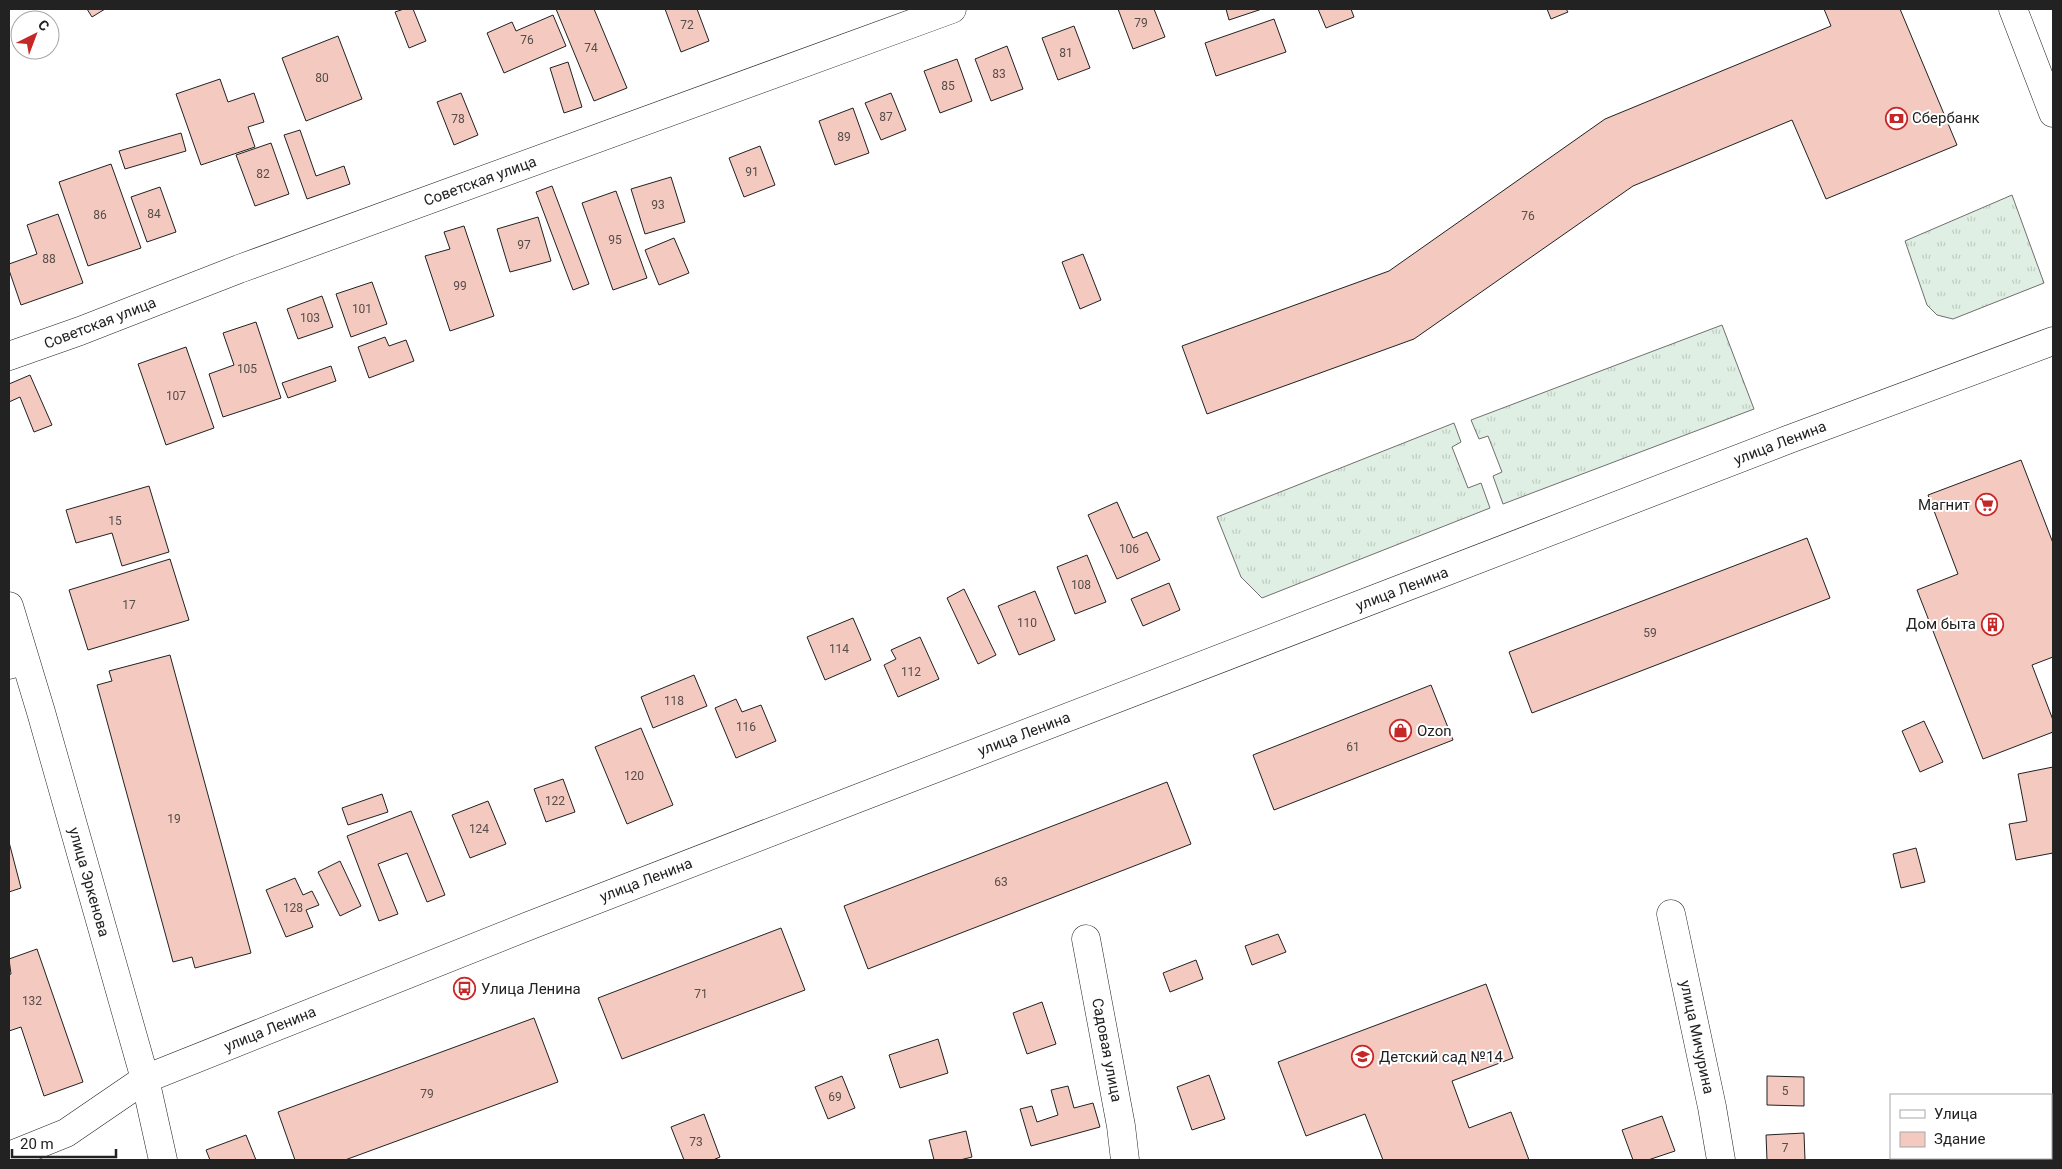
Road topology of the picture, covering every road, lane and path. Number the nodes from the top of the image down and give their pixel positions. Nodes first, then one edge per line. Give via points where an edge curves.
1 (952, 9) edge
2 (2013, 9) edge
3 (2053, 113) edge
4 (2053, 341) edge
5 (9, 356) edge
6 (9, 606) edge
7 (16, 663) edge
8 (1671, 914) dead end
9 (1086, 939) dead end
10 (145, 1079) junction
11 (9, 1156) edge
12 (163, 1160) edge
13 (1125, 1160) edge
14 (1721, 1160) edge

1 - 5 street, Советская улица
2 - 3 street
4 - 10 street, улица Ленина via 846,802
6 - 7 street, улица Эркенова
7 - 10 street, улица Эркенова via 41,712
8 - 14 street, улица Мичурина
9 - 13 street, Садовая улица
10 - 11 street, улица Ленина via 66,1133
10 - 12 street, улица Эркенова

